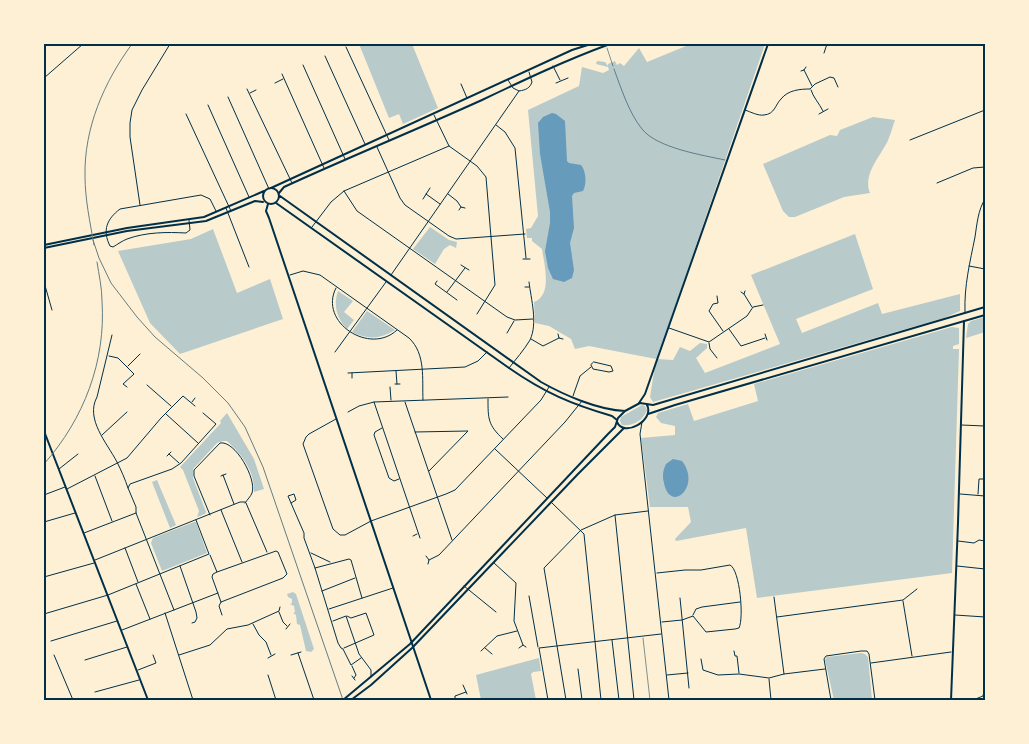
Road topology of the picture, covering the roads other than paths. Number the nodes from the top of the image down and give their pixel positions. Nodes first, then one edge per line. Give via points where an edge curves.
1 (83, 44) edge
2 (170, 44) edge
3 (591, 44) edge
4 (606, 44) edge
5 (610, 44) edge
6 (768, 44) edge
7 (827, 44) edge
8 (346, 47) dead end
9 (824, 53) dead end
10 (325, 56) dead end
11 (303, 65) dead end
12 (553, 66) junction
13 (613, 66) dead end
14 (806, 67) dead end
15 (614, 69) dead end
16 (804, 70) junction
17 (528, 71) junction
18 (801, 71) dead end
19 (282, 74) dead end
20 (836, 74) dead end
21 (532, 77) junction
22 (44, 78) edge
23 (568, 78) dead end
24 (833, 78) junction
25 (284, 79) junction
26 (508, 80) junction
27 (560, 80) junction
28 (556, 82) dead end
29 (275, 83) dead end
30 (461, 84) dead end
31 (511, 86) junction
32 (813, 86) junction
33 (838, 87) dead end
34 (248, 89) dead end
35 (810, 89) junction
36 (256, 90) dead end
37 (519, 91) junction
38 (249, 93) junction
39 (228, 97) dead end
40 (468, 99) junction
41 (208, 105) dead end
42 (828, 109) dead end
43 (744, 110) junction
44 (985, 110) edge
45 (823, 111) junction
46 (186, 114) dead end
47 (433, 114) junction
48 (818, 114) dead end
49 (436, 120) junction
50 (496, 125) junction
51 (387, 135) junction
52 (910, 140) dead end
53 (389, 141) junction
54 (365, 144) junction
55 (449, 146) junction
56 (377, 147) junction
57 (343, 154) junction
58 (346, 159) junction
59 (727, 161) junction
60 (470, 162) junction
61 (322, 164) junction
62 (324, 168) junction
63 (985, 168) edge
64 (388, 173) junction
65 (290, 179) junction
66 (985, 180) edge
67 (937, 182) dead end
68 (292, 184) junction
69 (270, 188) junction
70 (430, 188) dead end
71 (985, 189) edge
72 (264, 192) junction
73 (344, 192) junction
74 (448, 193) junction
75 (426, 194) junction
76 (280, 195) junction
77 (249, 198) junction
78 (423, 198) dead end
79 (985, 199) edge
80 (264, 202) junction
81 (276, 203) junction
82 (268, 204) junction
83 (441, 204) junction
84 (140, 206) junction
85 (227, 207) junction
86 (461, 207) junction
87 (465, 208) dead end
88 (459, 210) dead end
89 (216, 212) junction
90 (229, 212) junction
91 (189, 220) junction
92 (428, 222) junction
93 (190, 223) junction
94 (315, 223) junction
95 (312, 228) junction
96 (127, 230) junction
97 (525, 234) junction
98 (492, 237) junction
99 (44, 247) edge
100 (410, 249) junction
101 (526, 258) junction
102 (530, 258) dead end
103 (522, 259) dead end
104 (461, 265) dead end
105 (969, 266) junction
106 (249, 268) dead end
107 (464, 268) junction
108 (985, 269) edge
109 (469, 270) dead end
110 (390, 275) junction
111 (288, 276) junction
112 (386, 281) junction
113 (437, 281) dead end
114 (455, 281) junction
115 (44, 282) edge
116 (529, 282) dead end
117 (337, 287) junction
118 (525, 287) dead end
119 (530, 287) junction
120 (746, 291) dead end
121 (741, 292) dead end
122 (446, 293) junction
123 (744, 294) junction
124 (717, 296) dead end
125 (49, 300) junction
126 (457, 300) dead end
127 (44, 302) edge
128 (485, 302) junction
129 (763, 305) dead end
130 (753, 307) junction
131 (985, 307) edge
132 (367, 308) junction
133 (52, 310) dead end
134 (964, 313) junction
135 (476, 314) dead end
136 (985, 315) edge
137 (533, 319) junction
138 (515, 320) junction
139 (964, 321) junction
140 (668, 328) junction
141 (465, 329) junction
142 (728, 329) junction
143 (397, 330) junction
144 (350, 332) junction
145 (723, 332) junction
146 (507, 333) dead end
147 (462, 334) junction
148 (558, 334) dead end
149 (765, 334) dead end
150 (112, 335) dead end
151 (559, 338) junction
152 (765, 338) junction
153 (530, 339) junction
154 (563, 339) dead end
155 (767, 340) dead end
156 (709, 342) junction
157 (335, 352) dead end
158 (487, 352) junction
159 (135, 353) dead end
160 (108, 355) junction
161 (139, 355) junction
162 (142, 358) dead end
163 (717, 358) dead end
164 (513, 363) junction
165 (127, 366) junction
166 (591, 367) junction
167 (509, 368) junction
168 (422, 369) junction
169 (396, 370) junction
170 (352, 372) junction
171 (348, 373) dead end
172 (352, 378) dead end
173 (123, 384) junction
174 (400, 384) dead end
175 (147, 385) dead end
176 (121, 387) dead end
177 (127, 387) dead end
178 (390, 387) dead end
179 (550, 387) junction
180 (546, 392) junction
181 (645, 394) junction
182 (502, 397) junction
183 (508, 397) dead end
184 (572, 397) junction
185 (195, 398) dead end
186 (488, 398) junction
187 (423, 400) junction
188 (582, 400) junction
189 (391, 401) junction
190 (404, 401) junction
191 (192, 402) junction
192 (374, 402) junction
193 (502, 403) dead end
194 (638, 404) junction
195 (646, 404) junction
196 (196, 406) dead end
197 (578, 406) junction
198 (171, 407) junction
199 (625, 411) junction
200 (127, 412) dead end
201 (348, 412) dead end
202 (165, 413) junction
203 (203, 413) dead end
204 (648, 414) junction
205 (123, 416) junction
206 (126, 419) dead end
207 (336, 419) junction
208 (617, 420) junction
209 (642, 421) junction
210 (961, 425) junction
211 (635, 426) junction
212 (985, 426) edge
213 (383, 427) junction
214 (624, 428) junction
215 (44, 431) edge
216 (415, 432) junction
217 (640, 434) junction
218 (102, 435) junction
219 (504, 440) junction
220 (199, 444) junction
221 (495, 449) junction
222 (78, 454) dead end
223 (169, 454) dead end
224 (117, 463) junction
225 (180, 464) junction
226 (58, 469) junction
227 (518, 471) junction
228 (428, 472) junction
229 (94, 475) junction
230 (223, 475) dead end
231 (400, 479) junction
232 (983, 479) dead end
233 (66, 488) junction
234 (128, 488) junction
235 (959, 494) junction
236 (44, 495) edge
237 (978, 495) junction
238 (985, 496) edge
239 (436, 498) junction
240 (547, 498) junction
241 (245, 502) junction
242 (551, 502) junction
243 (291, 503) dead end
244 (234, 505) junction
245 (409, 507) junction
246 (220, 510) junction
247 (649, 511) junction
248 (76, 513) junction
249 (136, 513) junction
250 (210, 515) junction
251 (615, 515) junction
252 (196, 520) junction
253 (371, 521) junction
254 (44, 522) edge
255 (112, 522) junction
256 (581, 530) junction
257 (83, 533) junction
258 (418, 534) junction
259 (413, 536) dead end
260 (420, 538) dead end
261 (147, 539) junction
262 (452, 540) junction
263 (957, 541) junction
264 (985, 541) edge
265 (125, 547) junction
266 (267, 553) junction
267 (310, 553) junction
268 (209, 554) junction
269 (426, 556) dead end
270 (429, 560) junction
271 (95, 561) junction
272 (494, 562) junction
273 (242, 563) junction
274 (331, 563) junction
275 (428, 564) dead end
276 (180, 566) junction
277 (956, 566) junction
278 (315, 568) junction
279 (985, 568) edge
280 (217, 572) junction
281 (656, 573) junction
282 (160, 574) junction
283 (44, 577) edge
284 (356, 578) junction
285 (137, 583) junction
286 (464, 586) junction
287 (393, 588) junction
288 (917, 589) dead end
289 (468, 590) junction
290 (322, 591) junction
291 (218, 593) junction
292 (108, 595) junction
293 (529, 596) dead end
294 (362, 598) junction
295 (680, 598) dead end
296 (774, 598) dead end
297 (903, 600) junction
298 (222, 602) junction
299 (740, 602) junction
300 (193, 603) junction
301 (280, 606) dead end
302 (328, 609) junction
303 (174, 610) junction
304 (279, 611) junction
305 (496, 612) dead end
306 (165, 613) junction
307 (44, 614) edge
308 (222, 615) dead end
309 (954, 615) junction
310 (346, 616) junction
311 (692, 616) junction
312 (777, 617) junction
313 (985, 617) edge
314 (117, 620) junction
315 (150, 620) junction
316 (682, 620) junction
317 (331, 621) junction
318 (195, 622) junction
319 (661, 622) junction
320 (192, 623) dead end
321 (253, 624) junction
322 (290, 624) dead end
323 (197, 625) dead end
324 (287, 626) junction
325 (286, 629) dead end
326 (121, 630) junction
327 (518, 630) junction
328 (662, 634) junction
329 (643, 636) junction
330 (628, 638) junction
331 (612, 640) junction
332 (51, 641) dead end
333 (595, 641) junction
334 (355, 643) junction
335 (410, 644) junction
336 (523, 645) junction
337 (557, 645) junction
338 (128, 647) junction
339 (485, 647) junction
340 (526, 647) dead end
341 (412, 648) junction
342 (519, 648) dead end
343 (538, 648) junction
344 (343, 649) junction
345 (481, 651) dead end
346 (734, 651) dead end
347 (301, 652) dead end
348 (952, 652) junction
349 (298, 653) junction
350 (275, 654) dead end
351 (492, 654) dead end
352 (54, 655) dead end
353 (153, 655) dead end
354 (179, 655) junction
355 (271, 655) junction
356 (291, 655) dead end
357 (912, 657) junction
358 (268, 658) dead end
359 (361, 658) junction
360 (701, 659) dead end
361 (84, 660) dead end
362 (870, 663) junction
363 (351, 666) junction
364 (578, 669) dead end
365 (826, 669) junction
366 (371, 670) junction
367 (137, 671) junction
368 (377, 672) junction
369 (688, 673) junction
370 (738, 674) junction
371 (784, 674) junction
372 (268, 675) dead end
373 (666, 675) junction
374 (372, 677) junction
375 (354, 678) dead end
376 (770, 678) junction
377 (140, 680) junction
378 (463, 685) dead end
379 (985, 686) edge
380 (689, 688) dead end
381 (94, 692) dead end
382 (73, 700) edge
383 (148, 700) edge
384 (193, 700) edge
385 (276, 700) edge
386 (314, 700) edge
387 (343, 700) edge
388 (351, 700) edge
389 (431, 700) edge
390 (455, 700) edge
391 (548, 700) edge
392 (566, 700) edge
393 (582, 700) edge
394 (601, 700) edge
395 (619, 700) edge
396 (634, 700) edge
397 (650, 700) edge
398 (669, 700) edge
399 (771, 700) edge
400 (831, 700) edge
401 (874, 700) edge
402 (951, 700) edge
403 (973, 700) edge

1 - 22 street
2 - 84 street via 132,110 130,137
3 - 17 main road
4 - 5 main road
4 - 12 main road
4 - 13 lane
6 - 43 main road
7 - 9 street
8 - 51 street
10 - 54 street
11 - 57 street
12 - 21 main road
12 - 27 street
14 - 16 street
15 - 59 lane via 633,115 648,136 682,150
16 - 18 street
16 - 32 street
17 - 21 street
17 - 26 main road
19 - 25 street
20 - 24 street
21 - 31 main road
21 - 37 street via 529,88
23 - 27 street
24 - 32 street
24 - 33 street
25 - 29 street
25 - 61 street
26 - 31 street
26 - 40 main road
27 - 28 street
30 - 40 street
31 - 37 street
31 - 49 main road
32 - 35 street
34 - 38 street
35 - 43 street via 788,93 775,110 765,115
35 - 45 street
36 - 38 street
37 - 50 street
38 - 65 street
39 - 69 street
40 - 47 main road
41 - 77 street
42 - 45 street
43 - 59 main road
44 - 52 street
45 - 48 street
46 - 85 street
47 - 49 street
47 - 51 main road
49 - 53 main road
49 - 55 street
50 - 60 street
50 - 97 street via 515,148
51 - 53 street
51 - 54 main road
53 - 56 main road
54 - 57 main road
55 - 60 street
55 - 64 street
56 - 58 main road
56 - 64 street
57 - 58 street
57 - 61 main road
58 - 62 main road
59 - 140 main road
60 - 74 street
60 - 98 street via 486,178
61 - 62 street
61 - 65 main road
62 - 68 main road
63 - 67 street via 974,168
64 - 73 street
64 - 92 street via 405,205
65 - 68 street
65 - 69 main road
66 - 71 street
68 - 76 main road
69 - 72 main road
69 - 76 main road
70 - 75 street
72 - 77 main road
72 - 80 main road
73 - 94 street via 331,202
73 - 100 street via 357,211
74 - 83 street
74 - 86 street
75 - 78 street
75 - 83 street
76 - 81 main road
76 - 94 main road
77 - 85 main road
79 - 105 street
80 - 82 main road
80 - 90 main road via 255,201
81 - 82 main road
81 - 95 main road
82 - 111 main road via 266,211
83 - 92 street
84 - 89 street via 201,195 210,199
84 - 93 street via 120,209 111,216 106,226 110,246 159,232 186,233 190,230
85 - 89 main road
85 - 90 street
86 - 87 street
86 - 88 street
89 - 91 main road
90 - 93 main road
90 - 106 street
91 - 93 street
91 - 96 main road
92 - 98 street via 456,240
92 - 100 street
93 - 96 main road
94 - 95 street
94 - 110 main road
95 - 112 main road
96 - 99 main road
97 - 98 street
97 - 101 street
98 - 128 street via 496,285
100 - 110 street
100 - 114 street
101 - 102 street
101 - 103 street
104 - 107 street
105 - 108 street
105 - 134 street
107 - 109 street
107 - 114 street
110 - 141 main road
111 - 117 street via 301,271 314,272
111 - 207 main road
112 - 132 street
112 - 147 main road
113 - 122 street via 434,284
114 - 122 street
114 - 128 street
115 - 125 street
116 - 119 street
117 - 132 street
117 - 144 street via 333,296 335,311
118 - 119 street
119 - 137 street
120 - 123 street
121 - 123 street
122 - 126 street
123 - 130 street
124 - 145 street via 718,303 713,304 709,311
125 - 127 street
125 - 133 street
128 - 135 street
128 - 138 street
129 - 130 street
130 - 142 street via 747,316
131 - 134 main road
132 - 143 street
132 - 144 street
134 - 195 main road
136 - 139 main road
137 - 138 street
137 - 153 street
138 - 146 street
139 - 204 main road
139 - 210 main road
140 - 156 street
140 - 181 main road
141 - 147 main road
141 - 164 main road
142 - 145 street
142 - 152 street via 741,346
143 - 144 street via 373,340
143 - 168 street via 417,347
144 - 157 street
145 - 156 street
147 - 158 main road
148 - 151 street
149 - 152 street
150 - 160 street
151 - 153 street via 543,346
151 - 154 street
152 - 155 street
153 - 164 street
156 - 163 street
158 - 167 main road
158 - 168 street via 478,362 467,367
159 - 161 street
160 - 165 street
160 - 218 street via 94,404 94,420
161 - 162 lane
161 - 165 street
164 - 167 street
164 - 179 main road
165 - 173 street via 134,374
166 - 166 street via 595,362 613,369 609,372
166 - 184 street via 580,376
167 - 180 main road
168 - 169 street
168 - 187 street
169 - 170 street
169 - 174 street via 396,384
170 - 171 street
170 - 172 street
173 - 176 street
173 - 177 street
175 - 198 street
178 - 189 street
179 - 180 street
179 - 184 main road
180 - 197 main road
180 - 219 street
181 - 194 main road
181 - 195 main road
182 - 183 street
182 - 186 street
182 - 193 street
184 - 188 main road
185 - 191 street
186 - 187 street
186 - 219 street via 489,422
187 - 190 street
188 - 197 street
188 - 199 main road
189 - 190 street
189 - 192 street
190 - 216 street
191 - 196 street
191 - 198 street via 183,396
192 - 201 street
192 - 213 street
194 - 195 main road
194 - 199 main road
195 - 204 main road
197 - 208 main road
197 - 227 street
198 - 202 street
199 - 208 main road
200 - 205 street
202 - 220 street
202 - 224 street via 133,453
203 - 220 street via 216,424
204 - 209 main road
205 - 206 street
205 - 218 street
207 - 253 main road
207 - 253 street via 309,434 303,444 332,529 345,535
208 - 214 main road via 618,426
208 - 240 main road via 608,434
209 - 211 main road
209 - 217 street
210 - 212 street
210 - 235 main road
211 - 214 main road
211 - 217 street
213 - 231 street
213 - 231 street via 374,435 389,478 394,481
214 - 242 main road
215 - 226 main road
216 - 228 street
216 - 228 street via 468,431
217 - 247 street
218 - 224 street
219 - 221 street
220 - 225 street
221 - 227 street
221 - 239 street via 455,490
222 - 226 street
223 - 225 street
224 - 229 street
224 - 234 street
225 - 234 street via 130,484
226 - 233 main road
227 - 240 street
227 - 262 street
228 - 239 street
229 - 233 street
229 - 255 street
230 - 244 street
231 - 245 street
232 - 237 street via 979,479
233 - 236 street
233 - 248 main road
234 - 249 street
235 - 237 street
235 - 263 main road
237 - 238 street
239 - 245 street
239 - 262 street
240 - 286 main road
241 - 244 street
241 - 250 street via 253,486 247,466 230,446 220,443 194,470
241 - 266 street
242 - 256 street
242 - 272 main road
243 - 267 street
244 - 246 street
245 - 253 street
245 - 258 street
246 - 250 street
246 - 273 street
247 - 251 street
247 - 281 street
248 - 254 street
248 - 257 main road
249 - 255 street
249 - 261 street
250 - 252 street
251 - 256 street
251 - 330 street
252 - 261 street
252 - 268 street
253 - 287 main road
255 - 257 street
256 - 333 street
256 - 337 street via 544,568
257 - 271 main road
258 - 259 street
258 - 260 street
261 - 265 street
261 - 282 street
262 - 270 street
263 - 264 street
263 - 277 main road
265 - 271 street
265 - 285 street
266 - 273 street
266 - 298 street via 278,552 286,576
267 - 274 street
267 - 278 street
268 - 276 street
268 - 280 street
269 - 270 street
270 - 275 street
271 - 283 street
271 - 292 main road
272 - 289 main road
272 - 327 street via 516,583 514,621
273 - 280 street
274 - 278 street
274 - 284 street via 349,558
276 - 282 street
276 - 300 street
277 - 279 street
277 - 309 main road
278 - 290 street
280 - 291 street via 212,577
281 - 299 street via 730,565 735,570
281 - 319 street
282 - 285 street
282 - 303 street
284 - 290 street
284 - 294 street
285 - 292 street
285 - 315 street
286 - 289 street
286 - 335 main road
287 - 294 street
287 - 335 main road
288 - 297 street
289 - 305 street
289 - 341 main road
290 - 302 street
291 - 298 street
291 - 300 street
292 - 307 street
292 - 314 main road
293 - 343 street
294 - 302 street
295 - 316 street
296 - 312 street
297 - 312 street
297 - 357 street
298 - 308 street via 219,606
299 - 311 street via 702,607 696,609
299 - 311 street via 739,628 706,632
300 - 303 street
300 - 318 street
301 - 304 street
302 - 317 street
303 - 306 street
304 - 321 street
304 - 324 street
306 - 315 street
306 - 354 street
309 - 313 street
309 - 348 main road
310 - 317 street
310 - 334 street
310 - 334 street via 351,618 366,613 374,635
311 - 316 street
312 - 371 street
314 - 326 main road
314 - 332 street
315 - 326 street
316 - 319 street
316 - 369 street
317 - 344 street
318 - 320 street
318 - 323 street
319 - 328 street
321 - 354 street via 227,629 210,645
321 - 355 street
322 - 324 street
324 - 325 street
326 - 338 main road
327 - 336 street
327 - 339 street via 497,636
328 - 329 street
328 - 373 street
329 - 330 street
329 - 397 lane
330 - 331 street
330 - 396 street
331 - 333 street
331 - 395 street
333 - 337 street
333 - 394 street
334 - 344 street
334 - 359 street
335 - 341 main road
335 - 368 main road
336 - 340 street
336 - 342 street
337 - 343 street
337 - 392 street
338 - 361 street
338 - 367 main road
339 - 345 street
339 - 351 street
341 - 388 main road
341 - 389 main road
343 - 391 street
344 - 363 street
346 - 370 street
347 - 349 street
348 - 357 street
348 - 402 main road
349 - 356 street
349 - 386 street
350 - 355 street
352 - 382 street
353 - 367 street via 156,663
354 - 384 street
355 - 358 street
357 - 362 street
359 - 363 street
359 - 366 street
360 - 370 street via 705,671 718,675
362 - 365 street via 867,650 862,650 826,656
362 - 401 street
363 - 375 street via 356,675
364 - 393 street
365 - 371 street
365 - 400 street
366 - 368 street
366 - 374 street
367 - 377 main road
368 - 374 main road
369 - 373 street
369 - 380 street
370 - 376 street
371 - 376 street
372 - 385 street
373 - 398 street
374 - 387 main road
376 - 399 street
377 - 381 street
377 - 383 main road
378 - 390 street via 466,693 455,696
379 - 403 street via 983,696

